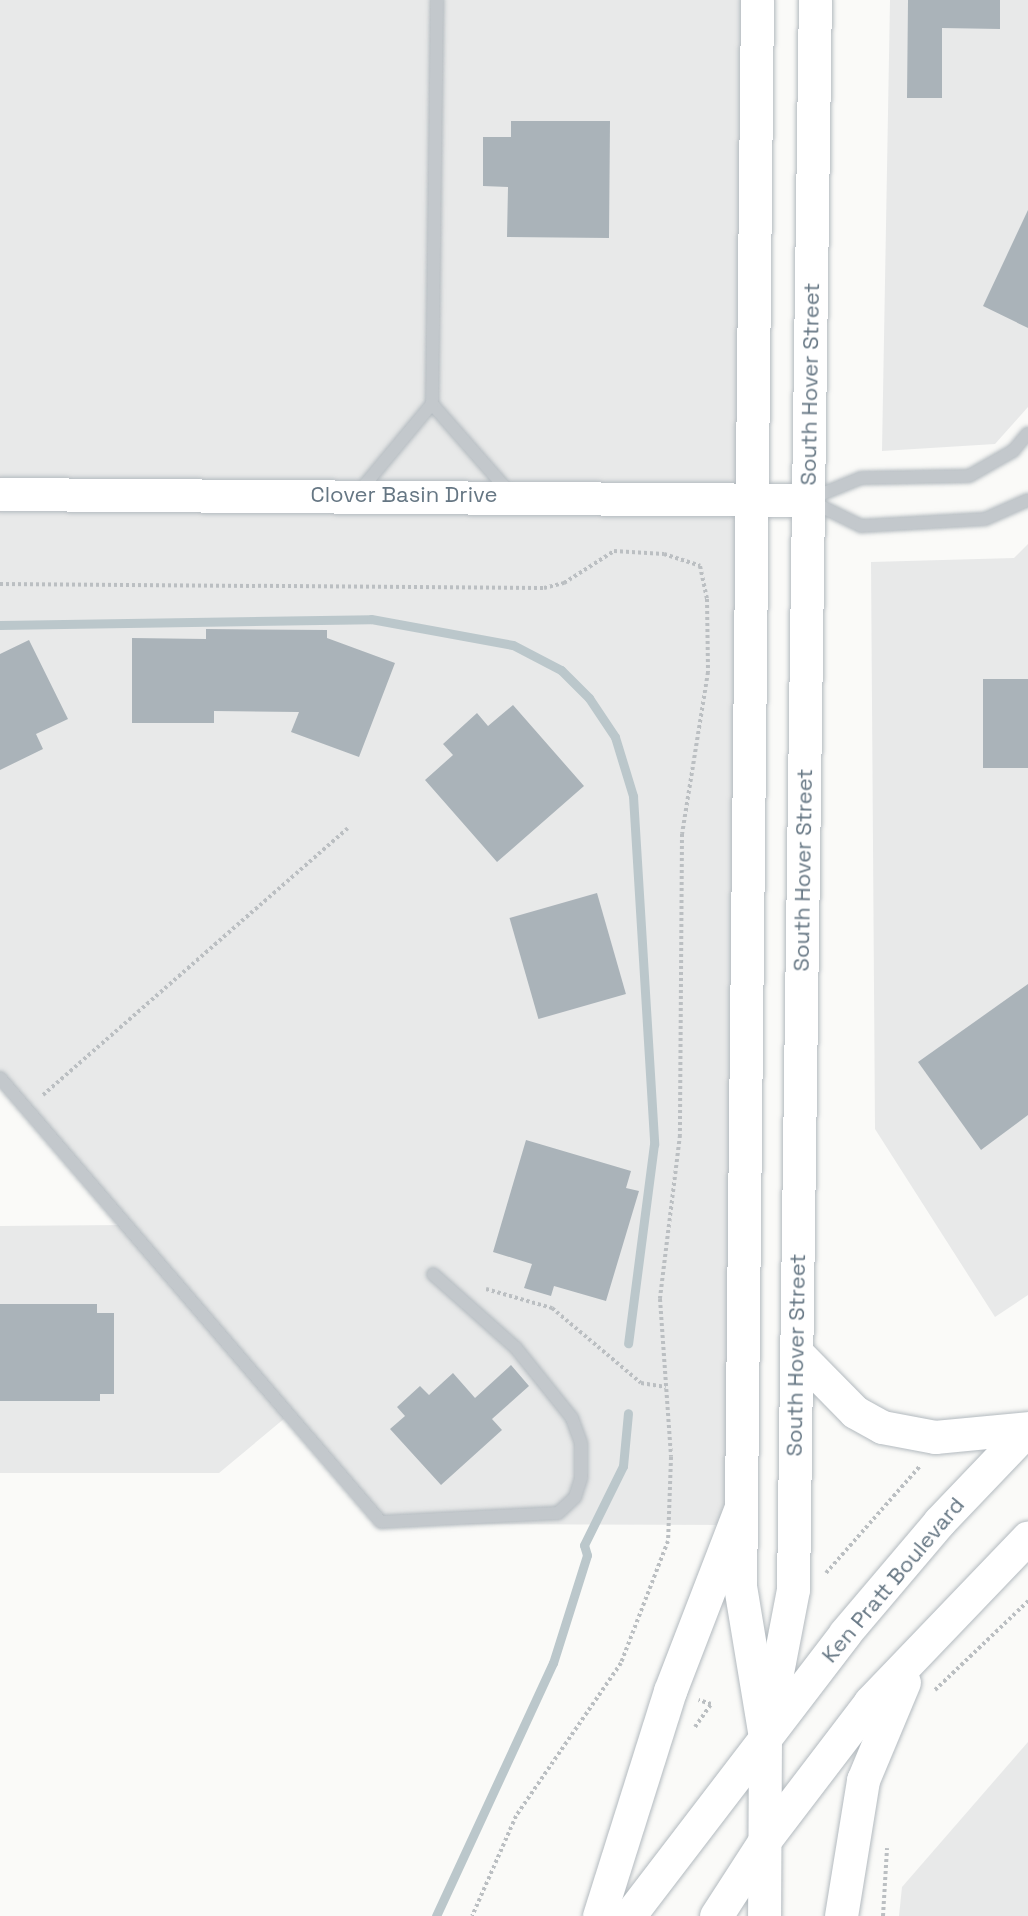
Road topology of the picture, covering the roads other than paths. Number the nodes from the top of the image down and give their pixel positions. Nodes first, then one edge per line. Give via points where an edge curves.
1 (437, 0) edge
2 (757, 0) edge
3 (815, 0) edge
4 (432, 404) junction
5 (1028, 433) edge
6 (0, 494) edge
7 (356, 495) junction
8 (512, 495) junction
9 (750, 499) junction
10 (808, 500) junction
11 (1028, 500) edge
12 (0, 1077) edge
13 (433, 1274) road end
14 (796, 1352) junction
15 (1028, 1429) edge
16 (741, 1508) junction
17 (1028, 1537) edge
18 (942, 1622) junction
19 (765, 1737) junction
20 (765, 1840) junction
21 (599, 1916) edge
22 (628, 1916) edge
23 (716, 1916) edge
24 (764, 1916) edge
25 (841, 1916) edge

1 - 4 lane
2 - 9 main road, South Hover Street
3 - 10 main road, South Hover Street
4 - 7 lane
4 - 8 lane
5 - 10 lane, Clover Basin Drive via 1013,451 969,476 861,478
6 - 7 main road, Clover Basin Drive
7 - 8 main road, Clover Basin Drive
8 - 9 main road, Clover Basin Drive
9 - 10 main road, Clover Basin Drive
9 - 16 main road, South Hover Street
10 - 11 lane, Clover Basin Drive via 861,526 985,519
10 - 14 main road, South Hover Street
12 - 13 lane via 381,1522 558,1513 578,1493 582,1478 581,1443 572,1418 516,1348
14 - 15 main road via 855,1412 882,1427 935,1437
14 - 19 main road, South Hover Street via 793,1589
15 - 19 main road, Ken Pratt Boulevard via 932,1530
16 - 19 main road, South Hover Street via 740,1586
16 - 21 main road via 670,1691
17 - 18 main road
18 - 20 main road via 870,1702
18 - 25 main road via 890,1705 873,1747
19 - 20 main road, South Hover Street
19 - 22 main road, Ken Pratt Boulevard
20 - 23 main road
20 - 24 main road, South Hover Street

